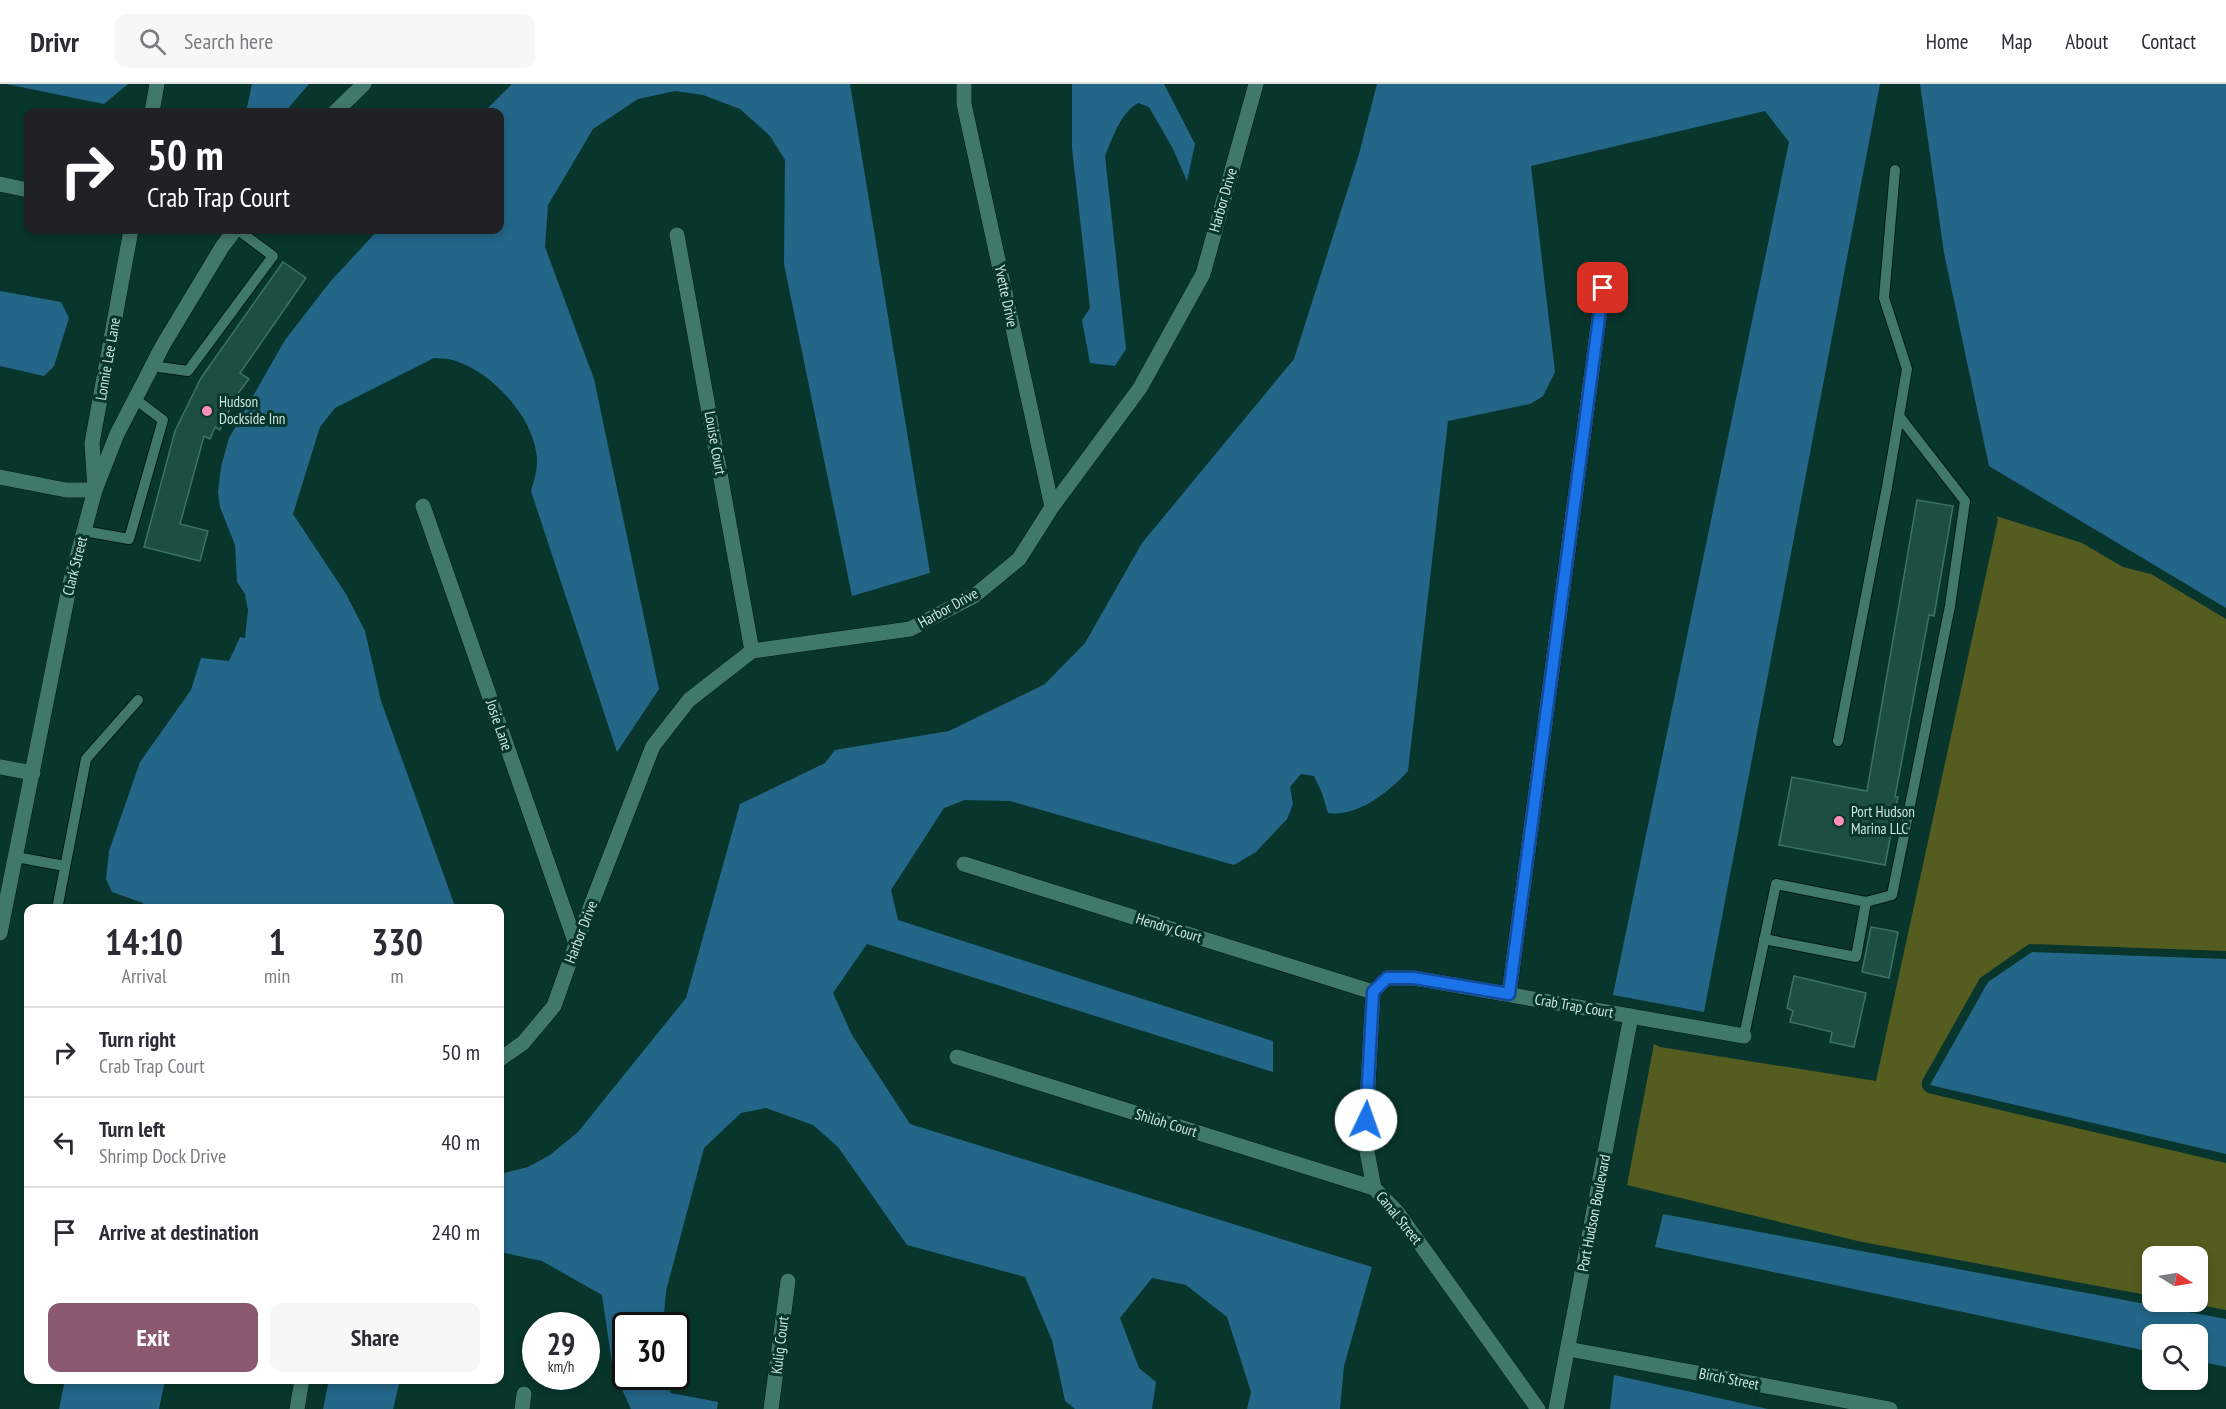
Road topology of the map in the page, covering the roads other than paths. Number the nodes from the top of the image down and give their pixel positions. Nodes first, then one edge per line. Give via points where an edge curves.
1 (158, 84) edge
2 (364, 84) edge
3 (964, 84) edge
4 (1256, 84) edge
5 (153, 108) edge
6 (339, 108) edge
7 (1895, 170) dead end
8 (0, 184) edge
9 (24, 189) edge
10 (130, 234) edge
11 (233, 234) edge
12 (242, 234) edge
13 (677, 235) dead end
14 (1603, 288) dead end
15 (152, 366) junction
16 (135, 399) junction
17 (1899, 416) junction
18 (0, 477) edge
19 (95, 490) junction
20 (423, 507) dead end
21 (1052, 507) junction
22 (84, 531) junction
23 (752, 651) junction
24 (138, 700) dead end
25 (1838, 741) dead end
26 (0, 767) edge
27 (33, 773) junction
28 (16, 857) junction
29 (964, 864) dead end
30 (65, 866) junction
31 (1866, 902) junction
32 (58, 904) edge
33 (0, 933) edge
34 (1764, 939) junction
35 (576, 944) junction
36 (1373, 992) junction
37 (1509, 994) junction
38 (1631, 1016) junction
39 (1744, 1036) joint
40 (504, 1056) edge
41 (957, 1057) dead end
42 (1374, 1188) junction
43 (788, 1281) dead end
44 (1568, 1348) junction
45 (301, 1384) edge
46 (297, 1409) edge
47 (771, 1409) edge
48 (1538, 1409) edge
49 (1556, 1409) edge
50 (1890, 1409) edge

1 - 5 street
2 - 6 street
3 - 21 street, Yvette Drive via 964,104
4 - 21 street, Harbor Drive via 1203,274 1140,388
7 - 17 lane via 1884,298 1907,369
8 - 9 street
10 - 19 street, Lonnie Lee Lane via 92,443
11 - 15 street, Clark Street
12 - 15 lane via 273,255 188,371
13 - 23 street, Louise Court
14 - 37 street
15 - 16 street, Clark Street
16 - 19 street, Clark Street
16 - 22 lane via 163,420 129,539
17 - 25 lane
17 - 31 lane via 1965,501 1950,606 1892,895
18 - 19 street via 66,490
19 - 22 street, Clark Street
20 - 35 street, Josie Lane
21 - 23 street, Harbor Drive via 1019,559 974,596 910,629
22 - 27 street, Clark Street
23 - 35 street, Harbor Drive via 689,700 653,746
24 - 30 lane via 86,759
26 - 27 street
27 - 28 street, Clark Street
28 - 30 lane
28 - 33 street, Clark Street
29 - 36 street, Hendry Court
30 - 32 lane
31 - 34 lane via 1776,884
31 - 34 lane via 1856,957
34 - 39 lane
35 - 40 street, Harbor Drive via 554,1006 523,1043
36 - 37 street, Crab Trap Court via 1387,978 1414,978
36 - 42 street, Canal Street via 1365,1141
37 - 38 street, Crab Trap Court
38 - 39 street, Crab Trap Court
38 - 44 street, Port Hudson Boulevard
41 - 42 street, Shiloh Court
42 - 48 street, Canal Street via 1398,1214
43 - 47 street, Kulig Court
44 - 49 street, Port Hudson Boulevard
44 - 50 street, Birch Street
45 - 46 street

